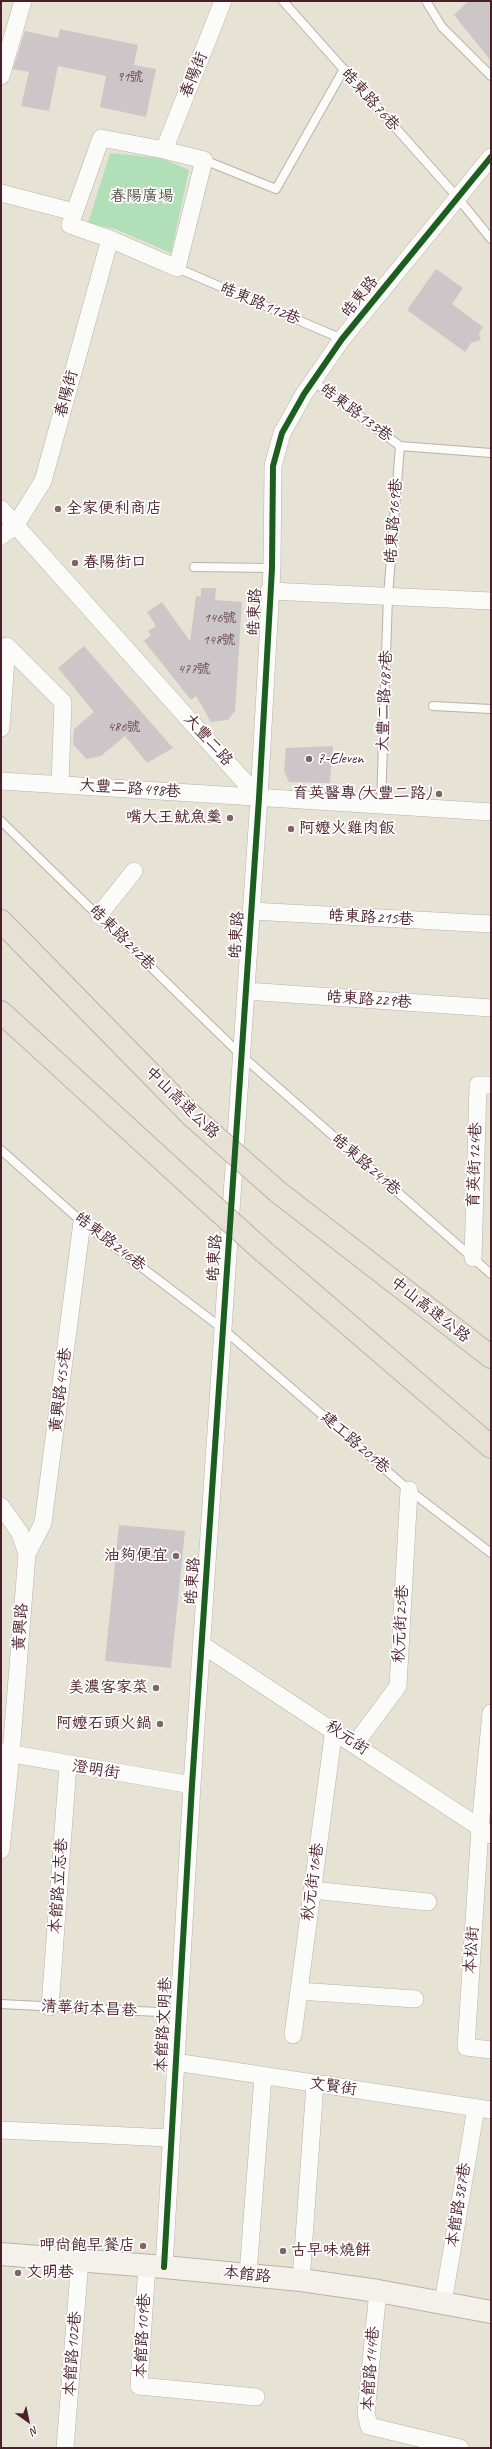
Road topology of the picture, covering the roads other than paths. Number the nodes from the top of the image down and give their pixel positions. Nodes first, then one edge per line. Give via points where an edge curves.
1 (23, 1) edge
2 (223, 1) edge
3 (283, 1) edge
4 (426, 1) edge
5 (344, 69) junction
6 (1, 76) edge
7 (491, 76) edge
8 (164, 150) junction
9 (491, 157) edge
10 (204, 160) junction
11 (1, 193) edge
12 (458, 198) junction
13 (74, 212) junction
14 (110, 239) junction
15 (491, 239) edge
16 (177, 268) junction
17 (342, 339) junction
18 (313, 381) junction
19 (400, 446) junction
20 (491, 453) edge
21 (1, 509) edge
22 (15, 526) junction
23 (1, 536) edge
24 (194, 567) dead end
25 (272, 568) junction
26 (269, 591) junction
27 (388, 596) junction
28 (491, 601) edge
29 (433, 706) dead end
30 (491, 709) edge
31 (1, 728) edge
32 (1, 781) edge
33 (60, 784) junction
34 (259, 798) junction
35 (381, 805) junction
36 (491, 812) edge
37 (1, 821) edge
38 (134, 871) dead end
39 (252, 911) junction
40 (99, 915) junction
41 (1, 921) edge
42 (491, 924) edge
43 (246, 992) junction
44 (491, 1008) edge
45 (1, 1012) edge
46 (242, 1056) junction
47 (491, 1085) edge
48 (1, 1150) edge
49 (82, 1222) junction
50 (473, 1258) junction
51 (491, 1274) edge
52 (223, 1329) junction
53 (491, 1357) edge
54 (491, 1447) edge
55 (409, 1490) junction
56 (1, 1506) edge
57 (491, 1553) edge
58 (27, 1554) junction
59 (201, 1644) junction
60 (491, 1713) edge
61 (334, 1729) junction
62 (355, 1744) junction
63 (6, 1753) edge
64 (68, 1765) junction
65 (192, 1785) junction
66 (485, 1831) edge
67 (1, 1850) edge
68 (312, 1890) junction
69 (428, 1902) dead end
70 (299, 1991) junction
71 (416, 1999) dead end
72 (1, 2004) edge
73 (50, 2007) junction
74 (178, 2014) junction
75 (293, 2035) dead end
76 (491, 2050) edge
77 (175, 2062) junction
78 (263, 2076) junction
79 (314, 2084) junction
80 (483, 2109) edge
81 (1, 2130) edge
82 (170, 2138) junction
83 (1, 2254) edge
84 (80, 2260) junction
85 (156, 2266) junction
86 (248, 2274) junction
87 (301, 2280) junction
88 (378, 2291) junction
89 (443, 2303) junction
90 (491, 2312) edge
91 (256, 2397) dead end
92 (65, 2448) edge
93 (460, 2448) edge

1 - 6 street
2 - 8 street, 春陽街
3 - 5 lane, 皓東路76巷
4 - 7 lane via 442,27
5 - 10 lane via 276,189
5 - 12 lane, 皓東路76巷
8 - 10 street
8 - 13 street via 101,138
9 - 12 street, 皓東路
10 - 16 street
11 - 13 street
12 - 15 lane, 皓東路76巷
12 - 17 street, 皓東路
13 - 14 street via 70,225
14 - 16 street
14 - 22 street, 春陽街 via 43,481
16 - 17 lane, 皓東路112巷
17 - 18 street, 皓東路
18 - 19 lane, 皓東路133巷
18 - 25 street, 皓東路 via 282,433 273,466
19 - 20 lane
19 - 27 lane, 皓東路169巷
21 - 22 street, 大豐二路
22 - 23 street, 春陽街
22 - 34 street, 大豐二路
24 - 25 lane
25 - 26 street, 皓東路
26 - 27 street
26 - 34 street, 皓東路
27 - 28 street
27 - 35 lane, 大豐二路487巷
29 - 30 lane
31 - 33 street via 7,646 63,702
32 - 33 street, 大豐二路498巷
33 - 34 street, 大豐二路498巷
34 - 35 street
34 - 39 street, 皓東路
35 - 36 street
37 - 40 lane, 皓東路242巷
38 - 40 street
39 - 42 street, 皓東路215巷
39 - 43 street, 皓東路
40 - 46 lane, 皓東路242巷
41 - 53 highway, 中山高速公路, bridge via 192,1116 278,1192
43 - 44 street, 皓東路229巷
43 - 46 street, 皓東路
45 - 54 highway, bridge via 264,1252
46 - 50 lane, 皓東路241巷
46 - 52 street, 皓東路
47 - 50 street, 育英街124巷 via 478,1085
48 - 49 lane, 皓東路246巷
49 - 52 lane, 皓東路246巷
49 - 58 street, 黃興路455巷 via 44,1523
50 - 51 lane, 皓東路241巷
52 - 55 lane, 建工路201巷
52 - 59 street, 皓東路
55 - 57 lane, 建工路201巷
55 - 62 street, 秋元街25巷 via 398,1686
56 - 58 street, 黃興路 via 20,1533
58 - 63 street, 黃興路
59 - 61 street, 秋元街
59 - 65 street, 皓東路
60 - 66 street
61 - 62 street, 秋元街
61 - 68 street, 秋元街16巷
62 - 66 street, 秋元街
63 - 64 street, 澄明街
63 - 67 street, 黃興路
64 - 65 street, 澄明街
64 - 73 street, 本館路立志巷
65 - 74 street, 本館路文明巷
66 - 76 street, 本松街 via 466,2047
68 - 69 street
68 - 70 street, 秋元街16巷
70 - 71 street
70 - 75 street, 秋元街16巷
72 - 73 lane, 清華街本昌巷
73 - 74 lane, 清華街本昌巷
74 - 77 street, 本館路文明巷
77 - 78 street, 文賢街
77 - 82 street, 本館路文明巷
78 - 79 street, 文賢街
78 - 86 street
79 - 80 street, 文賢街
79 - 87 street
80 - 89 street, 本館路387巷
81 - 82 street
82 - 85 street, 本館路文明巷
83 - 84 street, 本館路
84 - 85 street, 本館路
84 - 92 street, 本館路102巷
85 - 86 street, 本館路
85 - 91 street, 本館路109巷 via 139,2386
86 - 87 street, 本館路
87 - 88 street, 本館路
88 - 89 street, 本館路
88 - 93 street, 本館路144巷 via 366,2413 369,2426
89 - 90 street, 本館路

